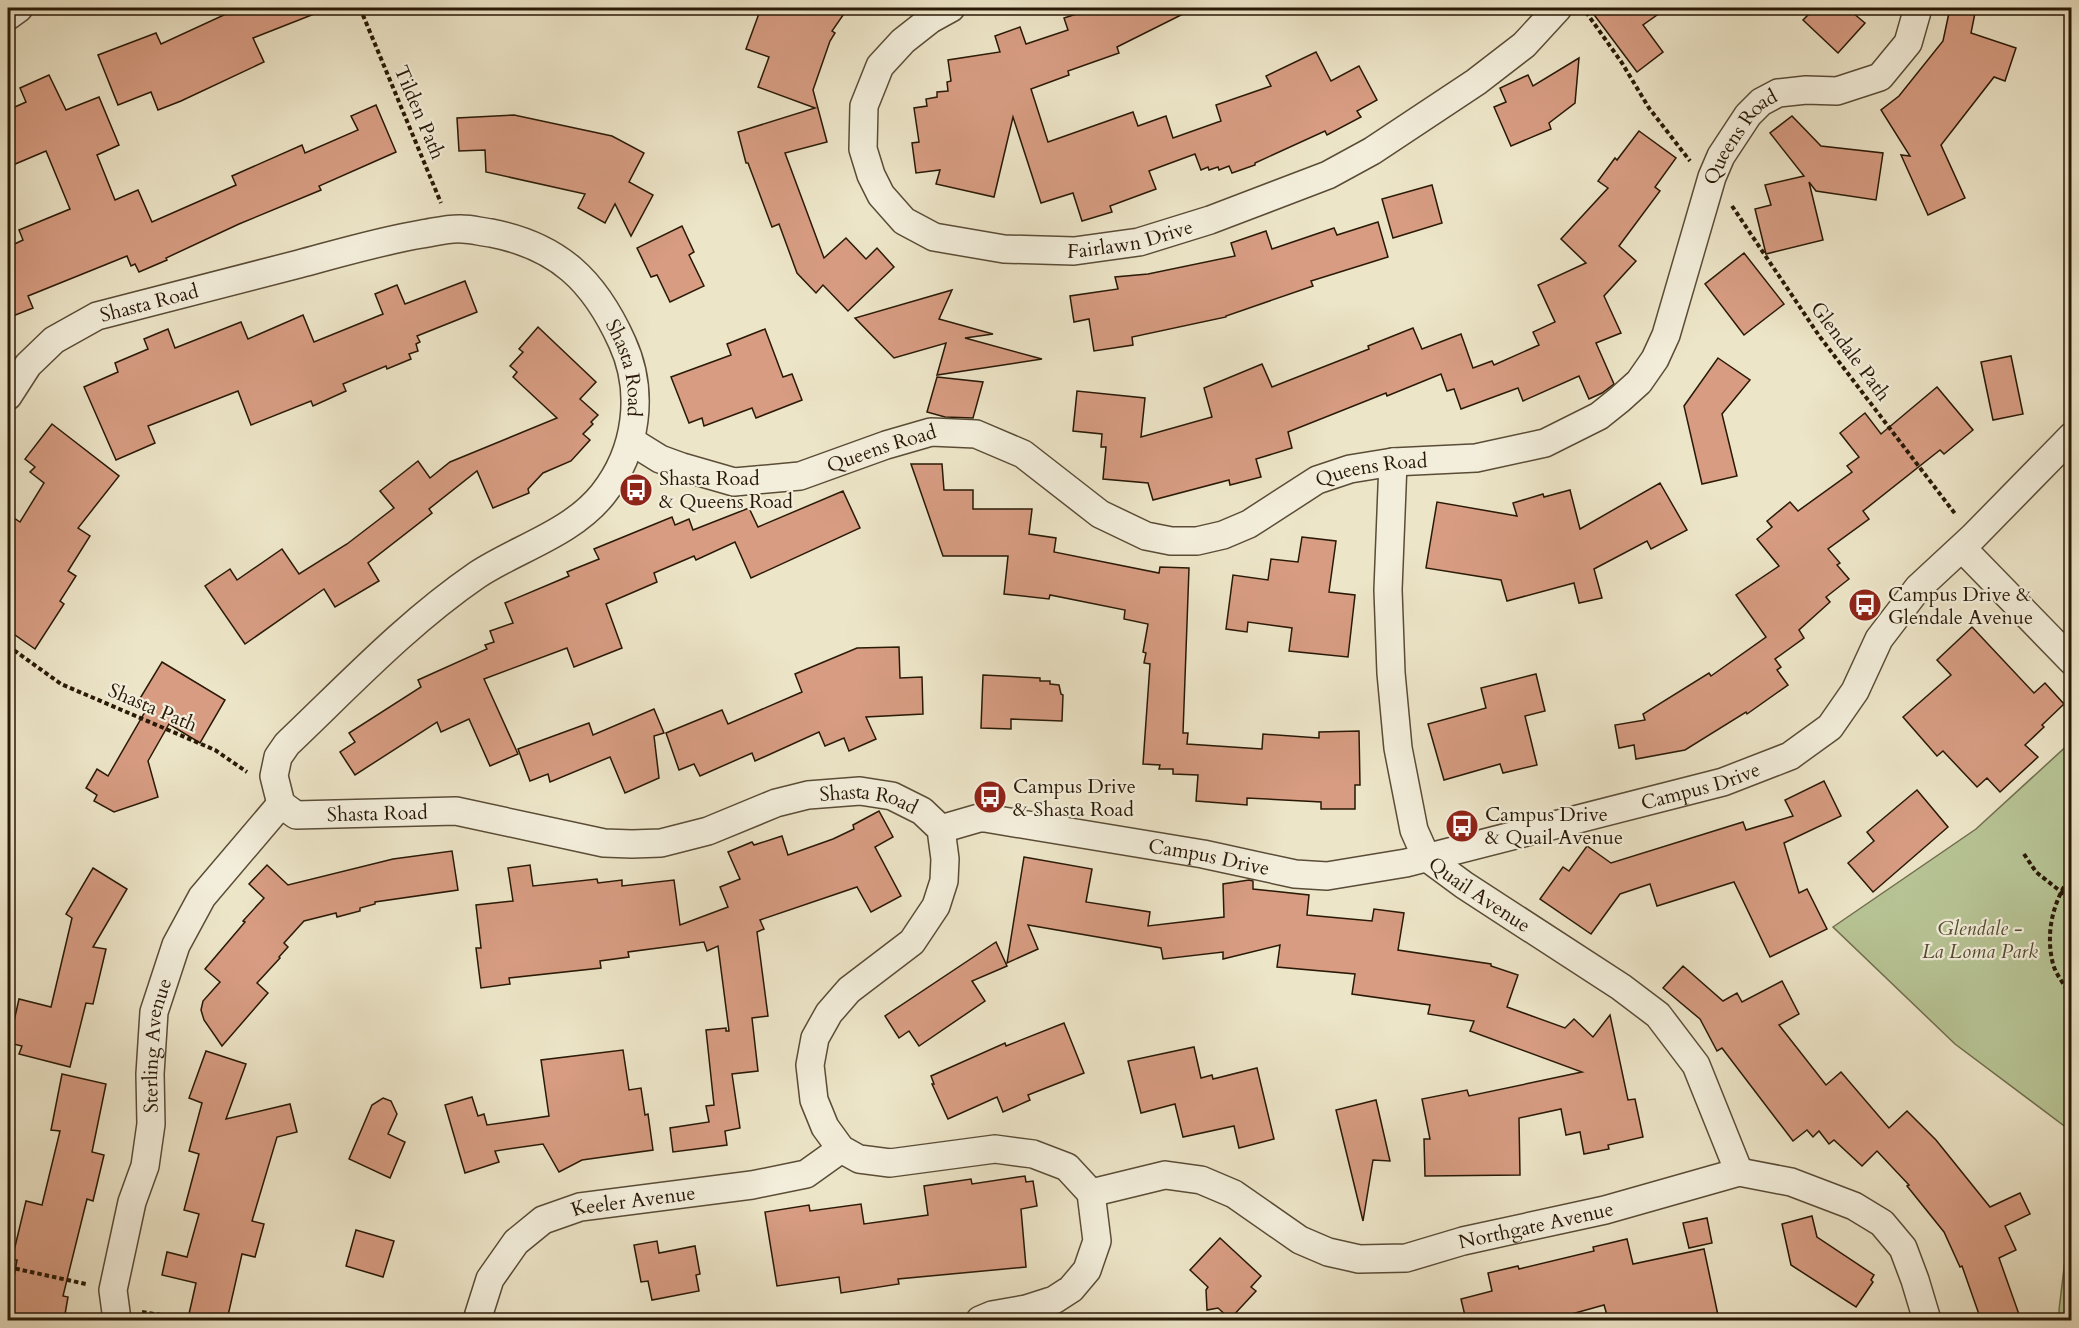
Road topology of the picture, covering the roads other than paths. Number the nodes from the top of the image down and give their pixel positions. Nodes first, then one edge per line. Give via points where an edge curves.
1 (19, 8) edge
2 (951, 8) edge
3 (1558, 8) edge
4 (1918, 8) edge
5 (8, 16) edge
6 (8, 396) edge
7 (2072, 436) edge
8 (631, 441) junction
9 (1393, 462) junction
10 (1968, 542) junction
11 (2072, 661) edge
12 (281, 804) junction
13 (941, 829) junction
14 (1426, 857) junction
15 (841, 1149) junction
16 (1739, 1172) junction
17 (1091, 1193) junction
18 (115, 1306) edge
19 (477, 1320) edge
20 (980, 1320) edge
21 (1927, 1320) edge

1 - 5 street
2 - 3 street, Fairlawn Drive via 903,40 880,66 864,106 863,149 881,195 904,221 934,237 1004,249 1074,251 1139,242 1328,175 1372,151 1476,82 1524,45
4 - 9 street, Queens Road via 1908,43 1880,77 1837,90 1778,93 1748,115 1721,156 1702,170 1666,334 1639,382 1619,400 1599,416 1545,443 1476,458
6 - 8 street, Shasta Road via 28,365 54,340 97,316 402,237 464,228 513,237 557,257 584,280 610,316 626,352 636,400
7 - 10 street, Campus Drive
8 - 9 street, Queens Road via 660,459 734,482 800,476 931,432 976,434 1023,454 1100,514 1146,536 1171,541 1197,541 1223,534 1249,524 1317,480 1350,469
8 - 12 street, Shasta Road via 610,483 589,508 556,532 478,574 405,632 287,744 278,757 274,776
9 - 14 street, Quail Avenue via 1388,590 1390,673 1398,748 1414,830
10 - 11 street
10 - 14 street, Campus Drive via 1918,588 1879,639 1855,691 1830,727 1790,756 1723,782
12 - 13 street, Shasta Road via 296,815 456,811 604,843 632,844 661,843 708,831 776,803 808,795 860,791 892,796 922,811
12 - 18 street, Sterling Avenue via 202,897 176,945 154,1012 151,1124 145,1166 132,1202
13 - 14 street, Campus Drive via 985,818 1327,876
13 - 15 street, Shasta Road via 944,881 936,906 912,942 849,990 829,1013 815,1038 810,1065 814,1100 825,1127
14 - 16 street, Quail Avenue via 1658,1015 1696,1065
15 - 17 street via 859,1159 890,1163 995,1149 1033,1154 1067,1167
15 - 19 street, Keeler Avenue via 806,1174 752,1185 579,1207 543,1220 516,1242 490,1279
16 - 17 street, Northgate Avenue via 1605,1210 1463,1241 1406,1258 1359,1260 1300,1240 1234,1194 1201,1180 1165,1175
16 - 21 street, Northgate Avenue via 1791,1182 1854,1206 1882,1223 1903,1248
17 - 20 street via 1097,1241 1087,1270 1071,1289 1054,1300

